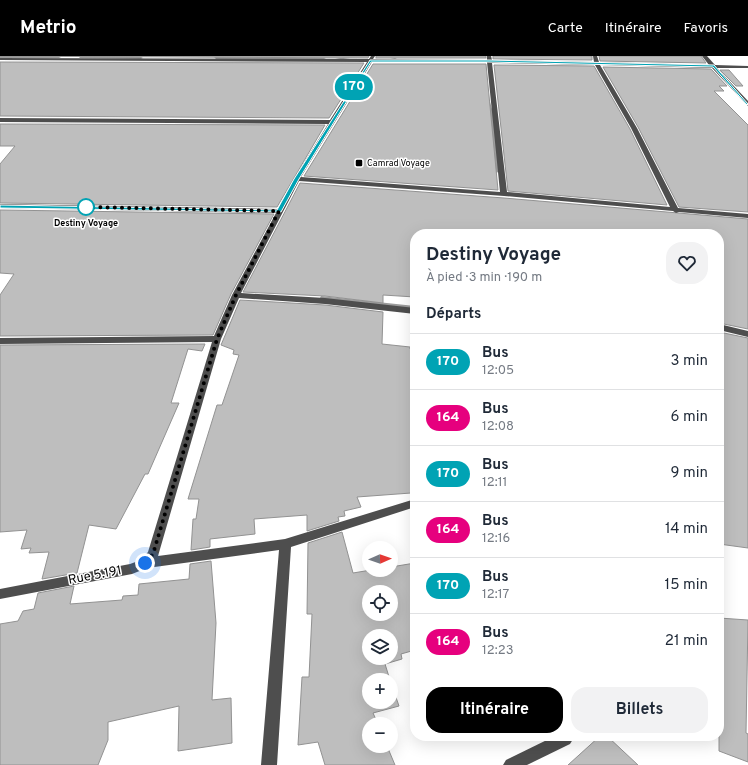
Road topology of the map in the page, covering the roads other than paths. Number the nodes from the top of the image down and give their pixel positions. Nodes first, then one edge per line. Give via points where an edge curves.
1 (595, 56) edge
2 (704, 56) edge
3 (371, 58) edge
4 (0, 59) edge
5 (488, 59) edge
6 (597, 64) junction
7 (714, 66) junction
8 (748, 67) edge
9 (748, 104) edge
10 (0, 120) edge
11 (332, 122) junction
12 (297, 179) junction
13 (504, 194) junction
14 (0, 206) edge
15 (279, 211) junction
16 (676, 211) junction
17 (748, 216) edge
18 (236, 295) junction
19 (410, 310) edge
20 (724, 328) edge
21 (748, 334) edge
22 (217, 339) junction
23 (0, 341) edge
24 (410, 505) edge
25 (285, 544) junction
26 (145, 563) junction
27 (0, 594) edge
28 (561, 741) edge
29 (269, 765) edge
30 (511, 765) edge

1 - 6 street
2 - 7 street
3 - 4 street
3 - 5 street
3 - 11 street
5 - 6 street
5 - 13 street
6 - 7 street
6 - 16 street via 634,128
7 - 8 street
7 - 9 street
10 - 11 street
11 - 12 street
12 - 13 street
12 - 15 street
13 - 16 street
14 - 15 street
15 - 18 street
16 - 17 street
18 - 19 street
18 - 22 street
20 - 21 street
22 - 23 street
22 - 26 street via 153,554
24 - 25 street, Rue 5.191
25 - 26 street, Rue 5.191
25 - 29 street
26 - 27 street, Rue 5.191 via 132,569
28 - 30 street

